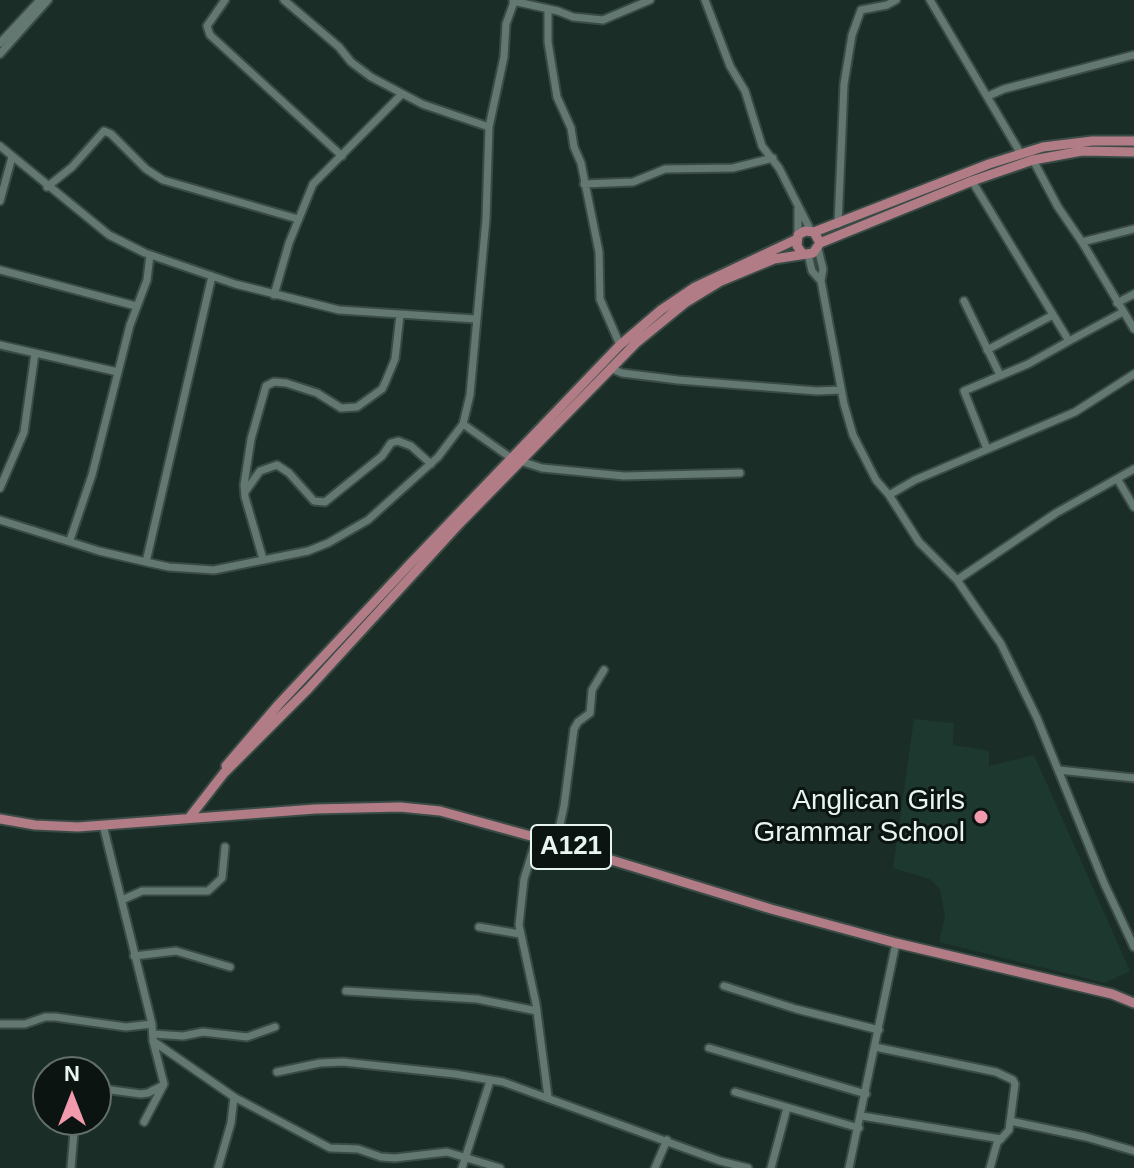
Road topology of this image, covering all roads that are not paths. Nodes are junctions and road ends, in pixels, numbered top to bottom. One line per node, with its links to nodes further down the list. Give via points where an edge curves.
1 (40, 0): 11 (street)
2 (48, 0): 12 (street)
3 (225, 0): 23 (street, via 207,26 210,35)
4 (284, 0): 14 (street, via 351,62)
5 (650, 0): 10 (street, via 603,20)
6 (705, 0): 25 (street, via 745,91 762,146)
7 (895, 0): 33 (street, via 861,10 852,35 844,84)
8 (930, 0): 16 (street)
9 (512, 1): 10 (street); 18 (street)
10 (548, 9): 28 (street, via 557,97 571,128)
11 (0, 43)
12 (0, 54)
13 (1134, 55): 16 (street)
14 (385, 85): 15 (street); 17 (street)
15 (401, 95): 17 (street); 18 (street)
16 (988, 96): 22 (street)
17 (389, 105): 23 (street)
18 (489, 127): 52 (street)
19 (1134, 141): 22 (main road, via 1065,144)
20 (0, 146): 24 (street)
21 (1134, 152): 26 (main road, via 1082,151)
22 (1021, 154): 33 (main road)
23 (342, 156): 32 (street, via 313,184)
24 (12, 157): 29 (street); 30 (street)
25 (773, 158): 28 (street, via 733,168 665,169 633,182); 31 (street)
26 (1033, 160): 27 (main road); 37 (street)
27 (972, 181): 38 (main road); 51 (street)
28 (584, 184): 56 (street, via 599,252 601,303)
29 (47, 187): 32 (street, via 104,131 163,180); 40 (street, via 109,235)
30 (0, 201)
31 (798, 207): 35 (street); 36 (street)
32 (298, 219): 45 (street)
33 (838, 224): 35 (main road)
34 (1134, 229): 37 (street)
35 (813, 232): 36 (main road); 38 (main road)
36 (798, 237): 39 (main road, via 797,246); 56 (main road, via 695,287)
37 (1082, 242): 47 (street)
38 (819, 246): 39 (main road); 43 (street)
39 (805, 254): 43 (street); 59 (main road, via 748,269 702,292)
40 (150, 255): 42 (street); 48 (street)
41 (0, 270): 48 (street)
42 (212, 276): 45 (street); 79 (street)
43 (821, 281): 63 (street)
44 (1134, 294): 47 (street)
45 (274, 295): 50 (street, via 339,310)
46 (964, 301): 57 (street)
47 (1117, 303): 49 (street)
48 (136, 306): 60 (street)
49 (1123, 312): 53 (street); 54 (street)
50 (400, 315): 52 (street); 73 (street, via 395,359 385,383 357,407 341,408 286,383 266,386 251,439)
51 (1053, 315): 54 (street); 57 (street)
52 (475, 319): 64 (street, via 473,375)
53 (1134, 329)
54 (1069, 341): 62 (street)
55 (0, 345): 58 (street)
56 (620, 345): 66 (main road)
57 (987, 350): 62 (street)
58 (35, 353): 60 (street); 72 (street, via 24,432)
59 (610, 368): 63 (street, via 678,380); 67 (main road)
60 (118, 372): 77 (street)
61 (1134, 374): 65 (street, via 1075,412)
62 (1000, 375): 65 (street, via 964,391)
63 (841, 390): 74 (street, via 866,463)
64 (463, 424): 66 (street); 68 (street)
65 (987, 449): 74 (street)
66 (511, 458): 67 (street); 83 (main road, via 279,704)
67 (522, 462): 70 (street, via 608,475); 83 (main road)
68 (431, 464): 73 (street, via 398,441 325,502 314,501 277,465 260,471); 78 (street, via 345,534 308,551)
69 (1134, 469): 71 (street)
70 (740, 473)
71 (1118, 480): 75 (street); 80 (street, via 1056,513)
72 (0, 488)
73 (245, 492): 78 (street)
74 (889, 495): 80 (street, via 919,542)
75 (1134, 507)
76 (0, 520): 77 (street)
77 (70, 540): 79 (street)
78 (263, 559): 79 (street, via 214,570)
79 (146, 562)
80 (957, 580): 82 (street, via 1012,664)
81 (604, 670): 89 (street, via 592,690 590,713 574,729)
82 (1059, 770): 84 (street); 95 (street)
83 (224, 773): 85 (main road)
84 (1134, 778)
85 (189, 818): 87 (main road, A121); 88 (main road, A121, via 414,808)
86 (0, 819): 87 (main road, A121, via 51,827)
87 (103, 825): 91 (street)
88 (537, 837): 89 (main road, A121); 93 (street, via 524,879)
89 (556, 843): 94 (main road, A121)
90 (225, 847): 91 (street, via 222,878 208,891 142,891)
91 (122, 900): 96 (street)
92 (479, 927): 93 (street)
93 (520, 934): 101 (street)
94 (896, 943): 100 (main road, A121); 105 (street)
95 (1134, 947)
96 (134, 956): 97 (street, via 176,951); 103 (street)
97 (230, 967)
98 (724, 986): 105 (street)
99 (346, 991): 101 (street, via 477,999)
100 (1132, 1001)
101 (537, 1011): 116 (street)
102 (0, 1024): 103 (street, via 55,1017 126,1027)
103 (152, 1024): 106 (street)
104 (275, 1027): 106 (street, via 247,1037 203,1032)
105 (879, 1030): 107 (street)
106 (153, 1038): 111 (street); 115 (street)
107 (875, 1047): 114 (street); 119 (street, via 1009,1076 1015,1084)
108 (709, 1048): 114 (street)
109 (277, 1072): 110 (street, via 343,1062)
110 (490, 1081): 116 (street); 126 (street)
111 (164, 1084): 112 (street, via 141,1094); 120 (street)
112 (112, 1090)
113 (735, 1092): 117 (street)
114 (866, 1094): 118 (street)
115 (234, 1097): 127 (street, via 330,1148); 129 (street)
116 (548, 1097): 124 (street)
117 (787, 1108): 121 (street); 135 (street)
118 (862, 1116): 121 (street); 123 (street)
119 (1010, 1121): 123 (street); 125 (street)
120 (144, 1122)
121 (859, 1128): 136 (street)
122 (74, 1136): 128 (street)
123 (1001, 1139): 137 (street)
124 (667, 1140): 133 (street); 134 (street)
125 (1134, 1151)
126 (465, 1157): 127 (street, via 442,1152); 131 (street); 132 (street)
127 (395, 1158): 130 (street)
128 (71, 1168)
129 (218, 1168)
130 (392, 1168)
131 (462, 1168)
132 (500, 1168)
133 (655, 1168)
134 (748, 1168)
135 (771, 1168)
136 (849, 1168)
137 (990, 1168)

